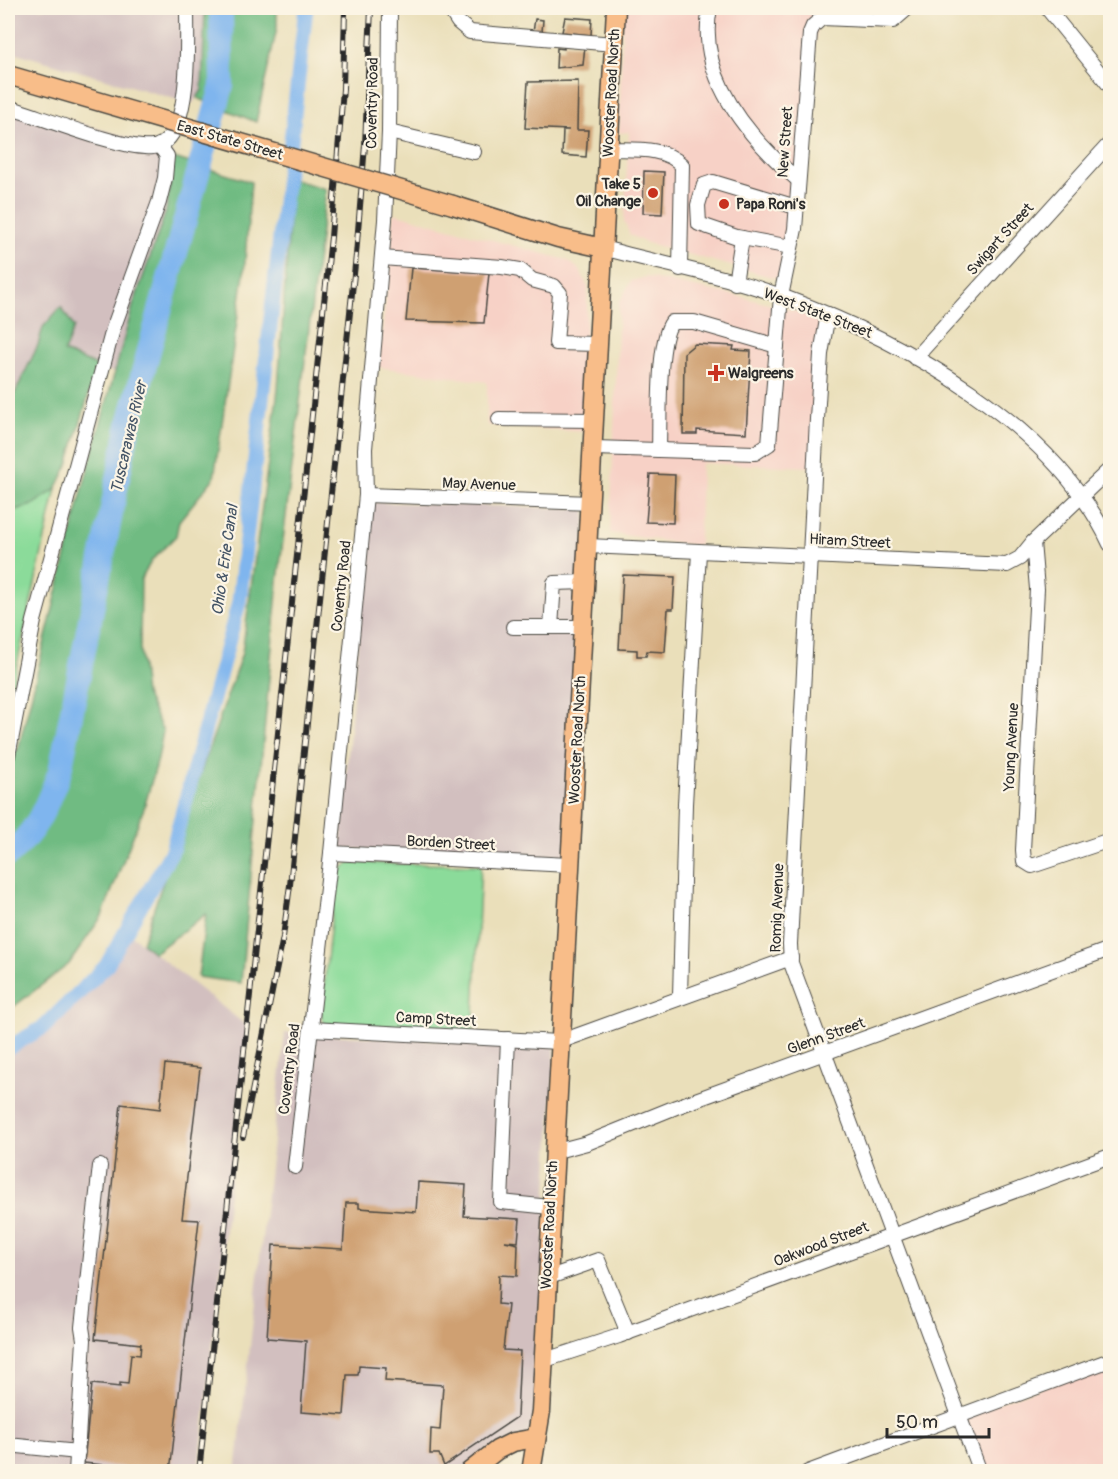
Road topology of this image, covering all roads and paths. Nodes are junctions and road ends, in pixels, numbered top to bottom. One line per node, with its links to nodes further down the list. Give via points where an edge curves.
1 (187, 8): 14 (street, via 185,78 179,118 173,132)
2 (390, 8): 12 (street, Coventry Road)
3 (449, 8): 8 (street, via 470,32)
4 (616, 8): 8 (main road, Wooster Road North)
5 (710, 8): 17 (street, via 707,46 725,98 780,165)
6 (908, 8): 17 (street, New Street, via 893,21 822,18 813,26)
7 (1053, 10): 10 (street)
8 (614, 44): 15 (main road, Wooster Road North)
9 (8, 75): 18 (main road, East State Street, bridge)
10 (1110, 86)
11 (8, 107): 14 (street, via 132,146)
12 (389, 132): 16 (street); 23 (street, Coventry Road)
13 (1110, 143): 30 (street, Swigart Street)
14 (159, 145): 48 (street, via 166,156 165,178 113,329 34,621)
15 (608, 148): 22 (main road, Wooster Road North); 24 (street, via 663,152 682,165)
16 (474, 152)
17 (798, 180): 19 (street, New Street)
18 (453, 204): 22 (main road, West State Street, via 558,238)
19 (796, 207): 20 (street, via 713,182 704,185 698,205 699,224); 21 (street, New Street)
20 (742, 238): 21 (street); 25 (street)
21 (791, 247): 26 (street, New Street)
22 (603, 248): 24 (street, West State Street); 28 (main road, Wooster Road North)
23 (382, 258): 28 (street, via 520,270 532,280 554,286 560,293 556,343); 36 (street, Coventry Road, via 365,449)
24 (680, 268): 25 (street, West State Street)
25 (735, 283): 26 (street, West State Street)
26 (782, 296): 27 (street, West State Street); 29 (street, New Street)
27 (828, 314): 30 (street, West State Street); 43 (street, Romig Avenue, via 821,354)
28 (599, 344): 32 (main road, Wooster Road North)
29 (777, 346): 34 (street, New Street, via 769,444 755,453); 34 (street, via 694,322 672,322 666,329 662,367)
30 (915, 358): 37 (street, West State Street, via 982,401 1027,436)
31 (500, 419): 32 (street)
32 (595, 420): 33 (main road, Wooster Road North)
33 (594, 448): 34 (street); 38 (main road, Wooster Road North)
34 (659, 450)
35 (1110, 469): 37 (street, Hiram Street)
36 (366, 495): 38 (street, May Avenue); 50 (street, Coventry Road)
37 (1082, 495): 39 (street, Hiram Street); 40 (street, West State Street)
38 (591, 503): 41 (main road, Wooster Road North)
39 (1033, 542): 43 (street, Hiram Street, via 1020,558 1007,565); 49 (street, Young Avenue, via 1037,589 1024,861 1032,866)
40 (1110, 544)
41 (588, 546): 42 (street, Hiram Street); 44 (main road, Wooster Road North)
42 (699, 552): 43 (street, Hiram Street); 54 (street, via 685,804)
43 (812, 556): 53 (street, Romig Avenue)
44 (586, 582): 46 (street, via 554,583); 47 (main road, Wooster Road North)
45 (513, 627): 46 (street)
46 (551, 627): 47 (street)
47 (583, 627): 51 (main road, Wooster Road North)
48 (8, 756)
49 (1110, 840)
50 (331, 853): 51 (street, Borden Street); 55 (street, Coventry Road)
51 (569, 865): 57 (main road, Wooster Road North)
52 (1110, 949): 58 (street, Glenn Street)
53 (791, 958): 54 (street); 58 (street, Romig Avenue)
54 (680, 996): 57 (street)
55 (311, 1029): 56 (street, Camp Street); 62 (street, Coventry Road)
56 (508, 1039): 57 (street, Camp Street); 63 (street, via 501,1202)
57 (559, 1042): 59 (main road, Wooster Road North)
58 (826, 1053): 59 (street, Glenn Street, via 587,1143); 64 (street, Romig Avenue)
59 (553, 1152): 63 (main road, Wooster Road North)
60 (1110, 1156): 64 (street, Oakwood Street)
61 (100, 1166): 72 (street, via 82,1327)
62 (295, 1167)
63 (550, 1207): 65 (main road, Wooster Road North)
64 (893, 1234): 66 (street, Oakwood Street); 69 (street, Romig Avenue)
65 (547, 1278): 66 (street, via 598,1260); 68 (main road, Wooster Road North)
66 (628, 1333): 68 (street, Oakwood Street)
67 (1110, 1360): 69 (street)
68 (542, 1361): 70 (main road, Wooster Road North)
69 (959, 1415): 76 (street); 77 (street, Romig Avenue)
70 (536, 1438): 73 (main road, via 496,1449); 75 (main road, Wooster Road North)
71 (8, 1445): 72 (street)
72 (78, 1452): 74 (street)
73 (481, 1469)
74 (76, 1472)
75 (531, 1472)
76 (808, 1472)
77 (980, 1472)

